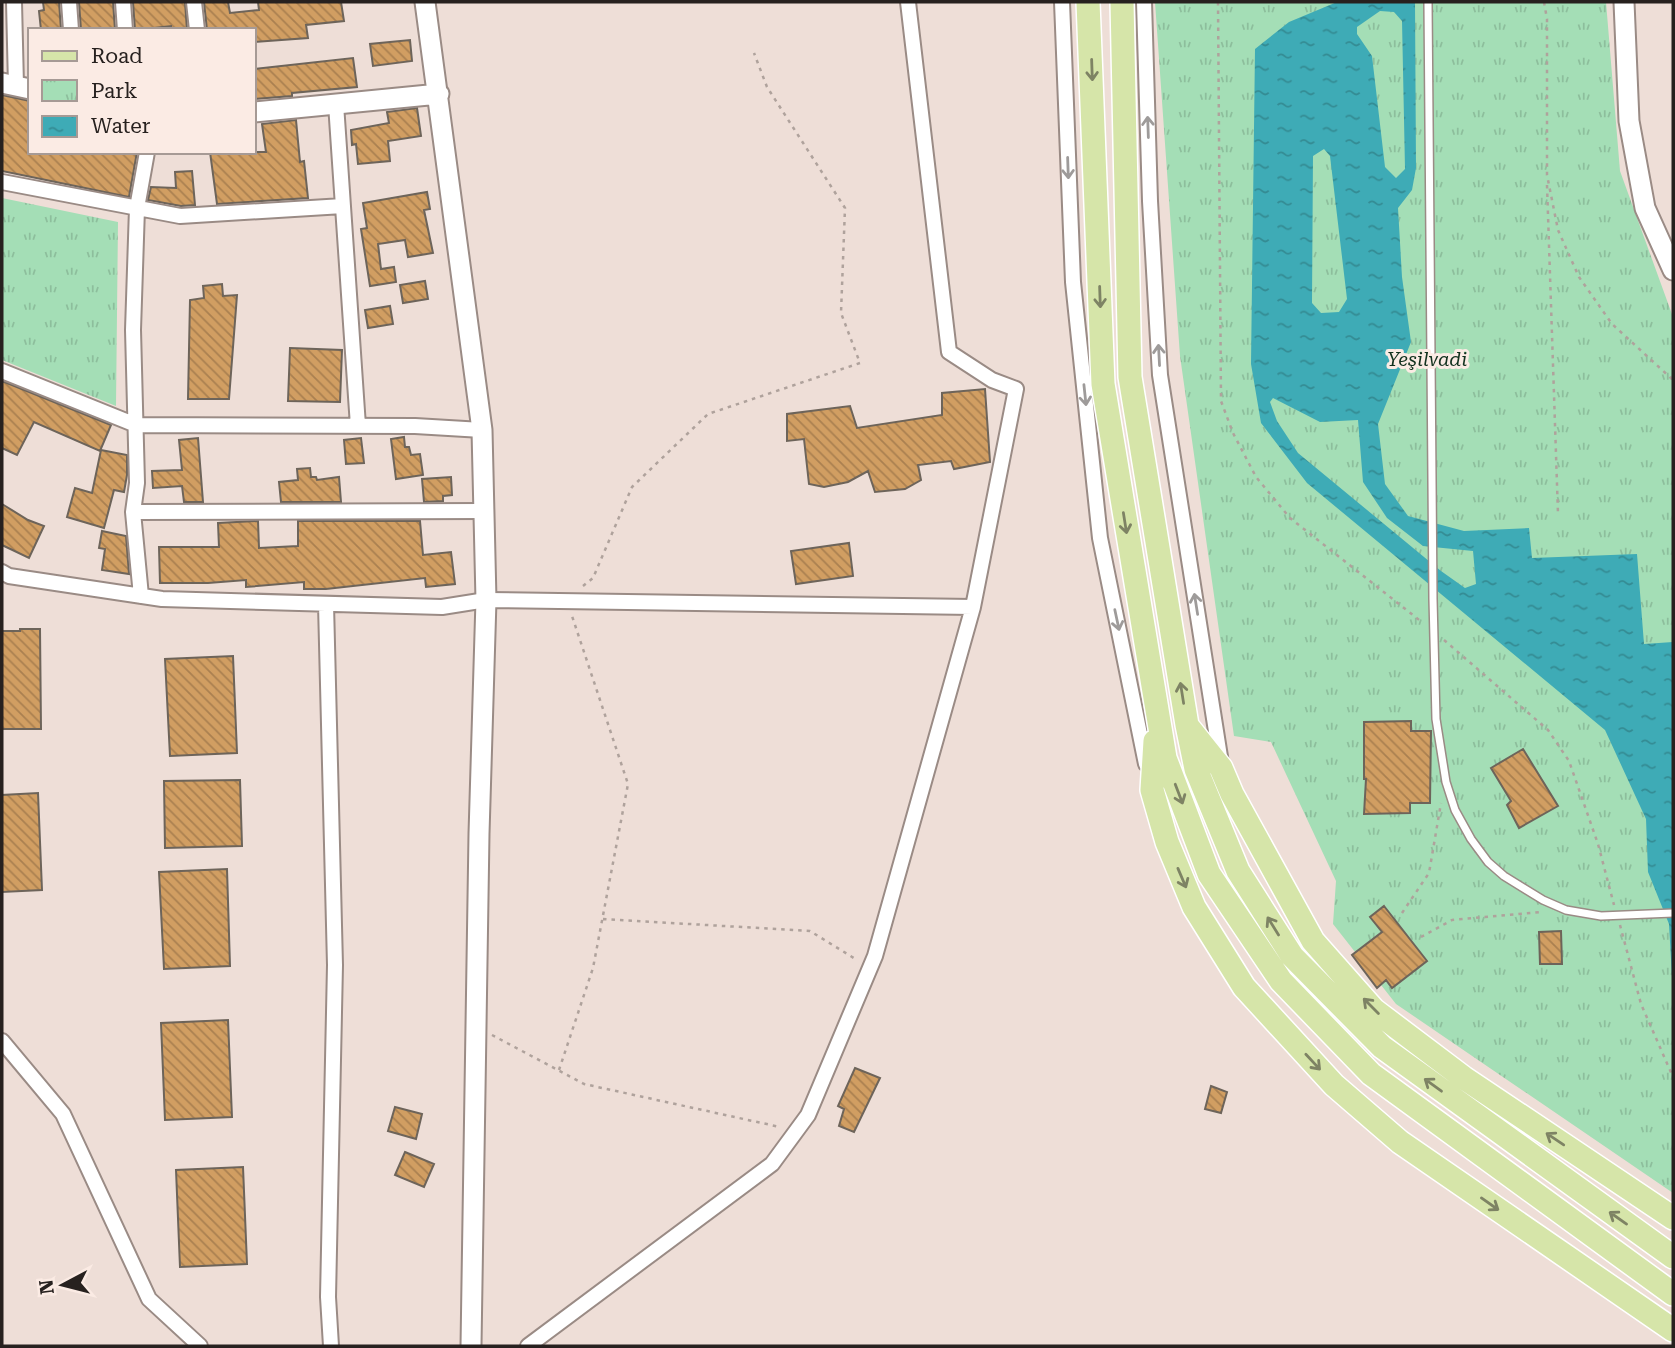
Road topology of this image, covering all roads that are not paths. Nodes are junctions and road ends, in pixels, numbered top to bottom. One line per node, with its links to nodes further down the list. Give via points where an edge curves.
1 (14, 2): 16 (street)
2 (69, 2): 13 (street)
3 (123, 2): 14 (street)
4 (194, 2): 15 (street)
5 (425, 2): 17 (street)
6 (908, 2): 35 (street, via 949,352 992,380 1016,389)
7 (1062, 2): 39 (street, one-way to 39, via 1073,282 1100,538)
8 (1088, 2): 36 (main road, one-way to 36, via 1103,384)
9 (1122, 2): 37 (main road, one-way to 9, via 1130,377)
10 (1144, 2): 38 (street, one-way to 10, via 1160,375)
11 (1428, 2): 40 (lane, via 1433,599 1436,719 1446,782 1455,810 1488,862 1543,900 1566,911 1601,916)
12 (1624, 2): 24 (street, via 1629,121 1645,208)
13 (71, 28)
14 (125, 28)
15 (197, 28)
16 (16, 86)
17 (439, 94): 18 (street); 28 (street)
18 (336, 104): 19 (street); 22 (street)
19 (256, 112)
20 (147, 154): 23 (street)
21 (2, 182): 23 (street)
22 (343, 205): 23 (street, via 180,216); 27 (street)
23 (137, 208): 26 (street)
24 (1673, 270)
25 (2, 371): 26 (street)
26 (136, 425): 27 (street); 30 (street)
27 (358, 426): 28 (street)
28 (482, 430): 29 (street)
29 (484, 511): 30 (street); 33 (street)
30 (133, 512): 32 (street)
31 (2, 572): 32 (street)
32 (141, 596): 34 (street)
33 (486, 600): 34 (street, via 442,607); 35 (street); 48 (street)
34 (326, 604): 47 (street, via 335,965 328,1297)
35 (973, 607): 49 (street, via 870,967 808,1115 772,1164)
36 (1157, 717): 39 (main road); 44 (main road, one-way to 44, via 1165,758 1209,874 1281,981 1371,1074)
37 (1187, 726): 38 (main road); 43 (main road, one-way to 37, via 1382,1047 1292,956 1238,871 1196,769)
38 (1222, 768): 42 (main road, one-way to 38, via 1464,1078 1374,1010 1313,942)
39 (1152, 790): 45 (main road, one-way to 45, via 1194,907 1244,987 1334,1085 1400,1142)
40 (1673, 913)
41 (2, 1041): 46 (street, via 63,1114 149,1299)
42 (1673, 1218)
43 (1673, 1257)
44 (1673, 1294)
45 (1673, 1330)
46 (200, 1346)
47 (331, 1346)
48 (471, 1346)
49 (528, 1346)

